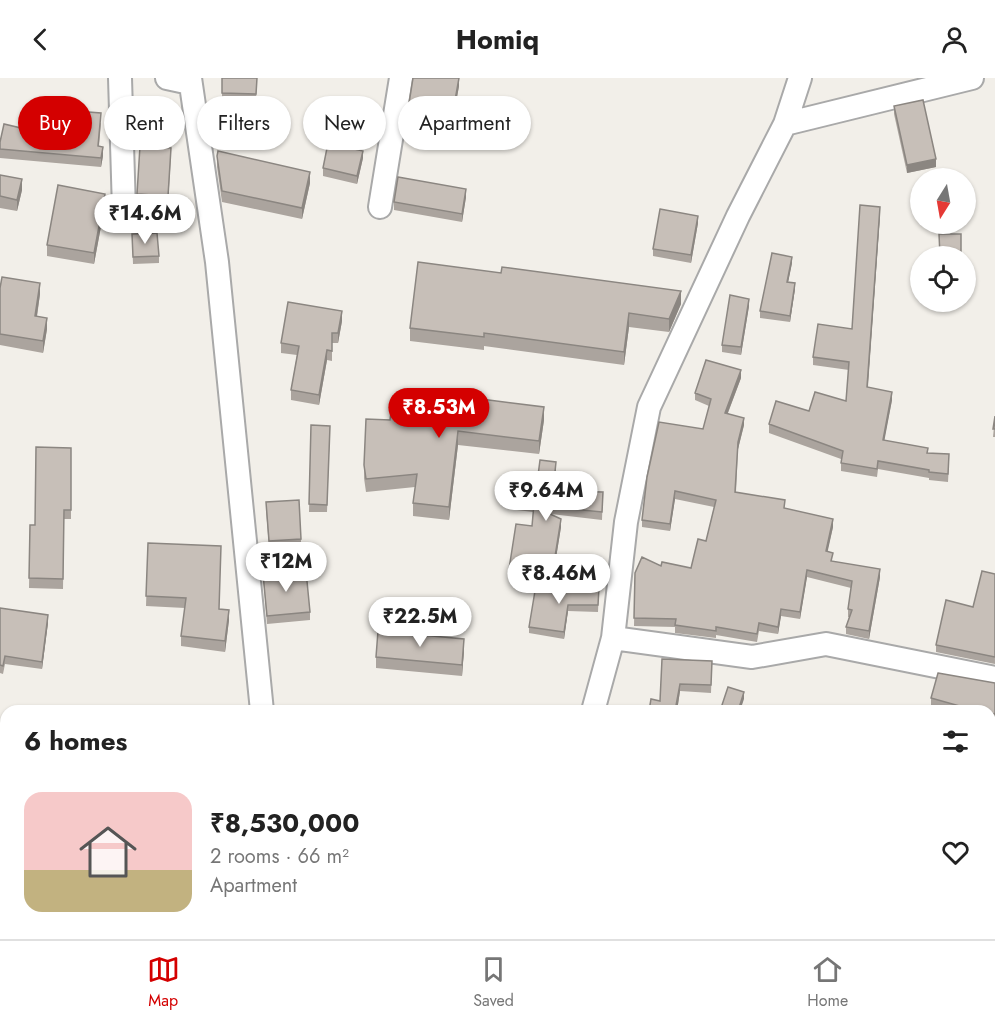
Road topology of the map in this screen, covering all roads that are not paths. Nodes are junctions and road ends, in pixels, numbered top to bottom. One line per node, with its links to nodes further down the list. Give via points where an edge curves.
1 (120, 78): 9 (street)
2 (167, 78): 6 (street)
3 (401, 78): 8 (street)
4 (800, 78): 7 (street)
5 (972, 78): 7 (street)
6 (190, 81): 12 (street, via 217,262)
7 (785, 124): 10 (street, via 649,407 626,522)
8 (380, 207)
9 (124, 210)
10 (613, 638): 11 (street, via 752,657 826,644); 13 (street)
11 (995, 678)
12 (261, 705)
13 (595, 705)

